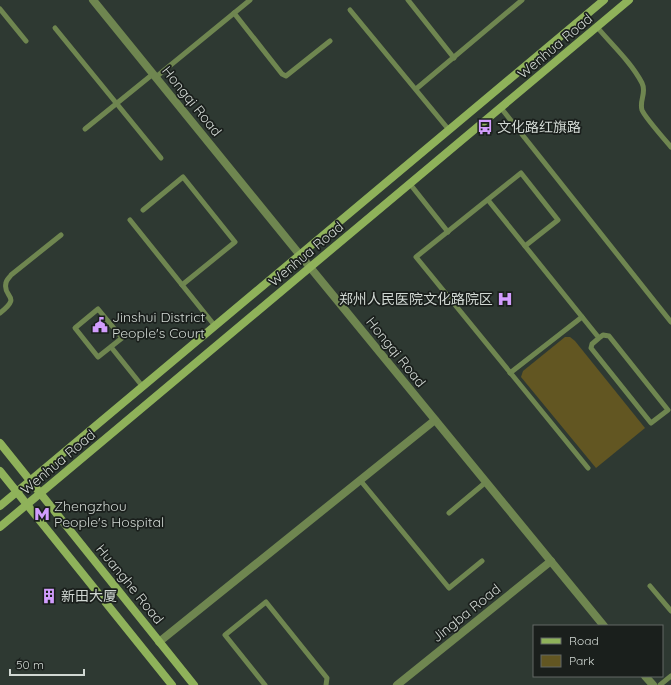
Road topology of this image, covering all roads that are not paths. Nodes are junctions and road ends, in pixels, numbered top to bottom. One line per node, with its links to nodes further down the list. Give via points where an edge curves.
1 (94, 0): 15 (street, Hongqi Road)
2 (250, 0): 9 (lane)
3 (408, 0): 14 (lane)
4 (522, 0): 14 (lane)
5 (604, 0): 20 (main road, Wenhua Road)
6 (629, 0): 10 (main road, Wenhua Road)
7 (0, 9): 12 (lane)
8 (350, 10): 16 (lane)
9 (234, 13): 13 (lane, via 286,76); 15 (lane)
10 (597, 27): 18 (main road, Wenhua Road); 21 (lane, via 637,74 645,93 642,111)
11 (55, 28): 17 (lane)
12 (26, 41)
13 (330, 41)
14 (454, 58): 16 (lane)
15 (154, 75): 17 (lane); 30 (street, Hongqi Road)
16 (416, 89): 20 (lane)
17 (116, 103): 19 (lane); 22 (lane)
18 (501, 108): 23 (main road, Wenhua Road); 35 (lane)
19 (85, 129)
20 (449, 130): 30 (main road, Wenhua Road)
21 (671, 147)
22 (161, 158)
23 (410, 184): 27 (lane); 31 (main road, Wenhua Road)
24 (488, 200): 27 (lane); 29 (lane); 29 (lane, via 521,173 558,220)
25 (143, 210): 32 (lane, via 184,177 235,242)
26 (130, 220): 32 (lane)
27 (448, 232): 39 (lane, via 416,257)
28 (61, 235): 33 (lane, via 11,275 6,282 11,301)
29 (525, 246): 34 (lane)
30 (300, 255): 31 (street, Hongqi Road); 36 (main road, Wenhua Road)
31 (310, 267): 41 (street, Hongqi Road); 49 (main road, Wenhua Road)
32 (182, 285): 36 (lane)
33 (0, 313)
34 (582, 317): 37 (lane); 39 (lane)
35 (671, 322)
36 (215, 326): 40 (main road, Wenhua Road)
37 (599, 338): 37 (lane, via 603,335 609,336 668,410 651,423 591,348)
38 (111, 347): 38 (lane, via 122,338 98,309 75,328 98,357); 40 (lane)
39 (510, 374): 43 (lane)
40 (143, 387): 46 (main road, Wenhua Road)
41 (435, 420): 45 (street); 47 (street, Hongqi Road)
42 (0, 444): 46 (main road, Huanghe Road)
43 (588, 468)
44 (0, 471): 48 (main road)
45 (360, 480): 54 (lane, via 449,588); 59 (street)
46 (30, 481): 48 (main road, Wenhua Road); 49 (main road, Huanghe Road)
47 (486, 482): 52 (lane); 55 (street, Hongqi Road)
48 (17, 492): 50 (main road); 51 (main road, Wenhua Road)
49 (40, 494): 50 (main road, Wenhua Road); 59 (main road, Huanghe Road)
50 (27, 505): 53 (main road, Wenhua Road); 62 (main road)
51 (0, 506)
52 (449, 513)
53 (0, 527)
54 (482, 561)
55 (551, 561): 58 (street, Hongqi Road); 66 (street, Jingba Road)
56 (650, 586): 57 (lane)
57 (671, 611)
58 (603, 625)
59 (159, 642): 63 (main road, Huanghe Road)
60 (671, 676): 68 (lane)
61 (646, 677): 67 (street)
62 (172, 685)
63 (194, 685)
64 (265, 685): 65 (lane, via 225,635 266,602 327,678)
65 (326, 685)
66 (397, 685)
67 (653, 685)
68 (660, 685)

